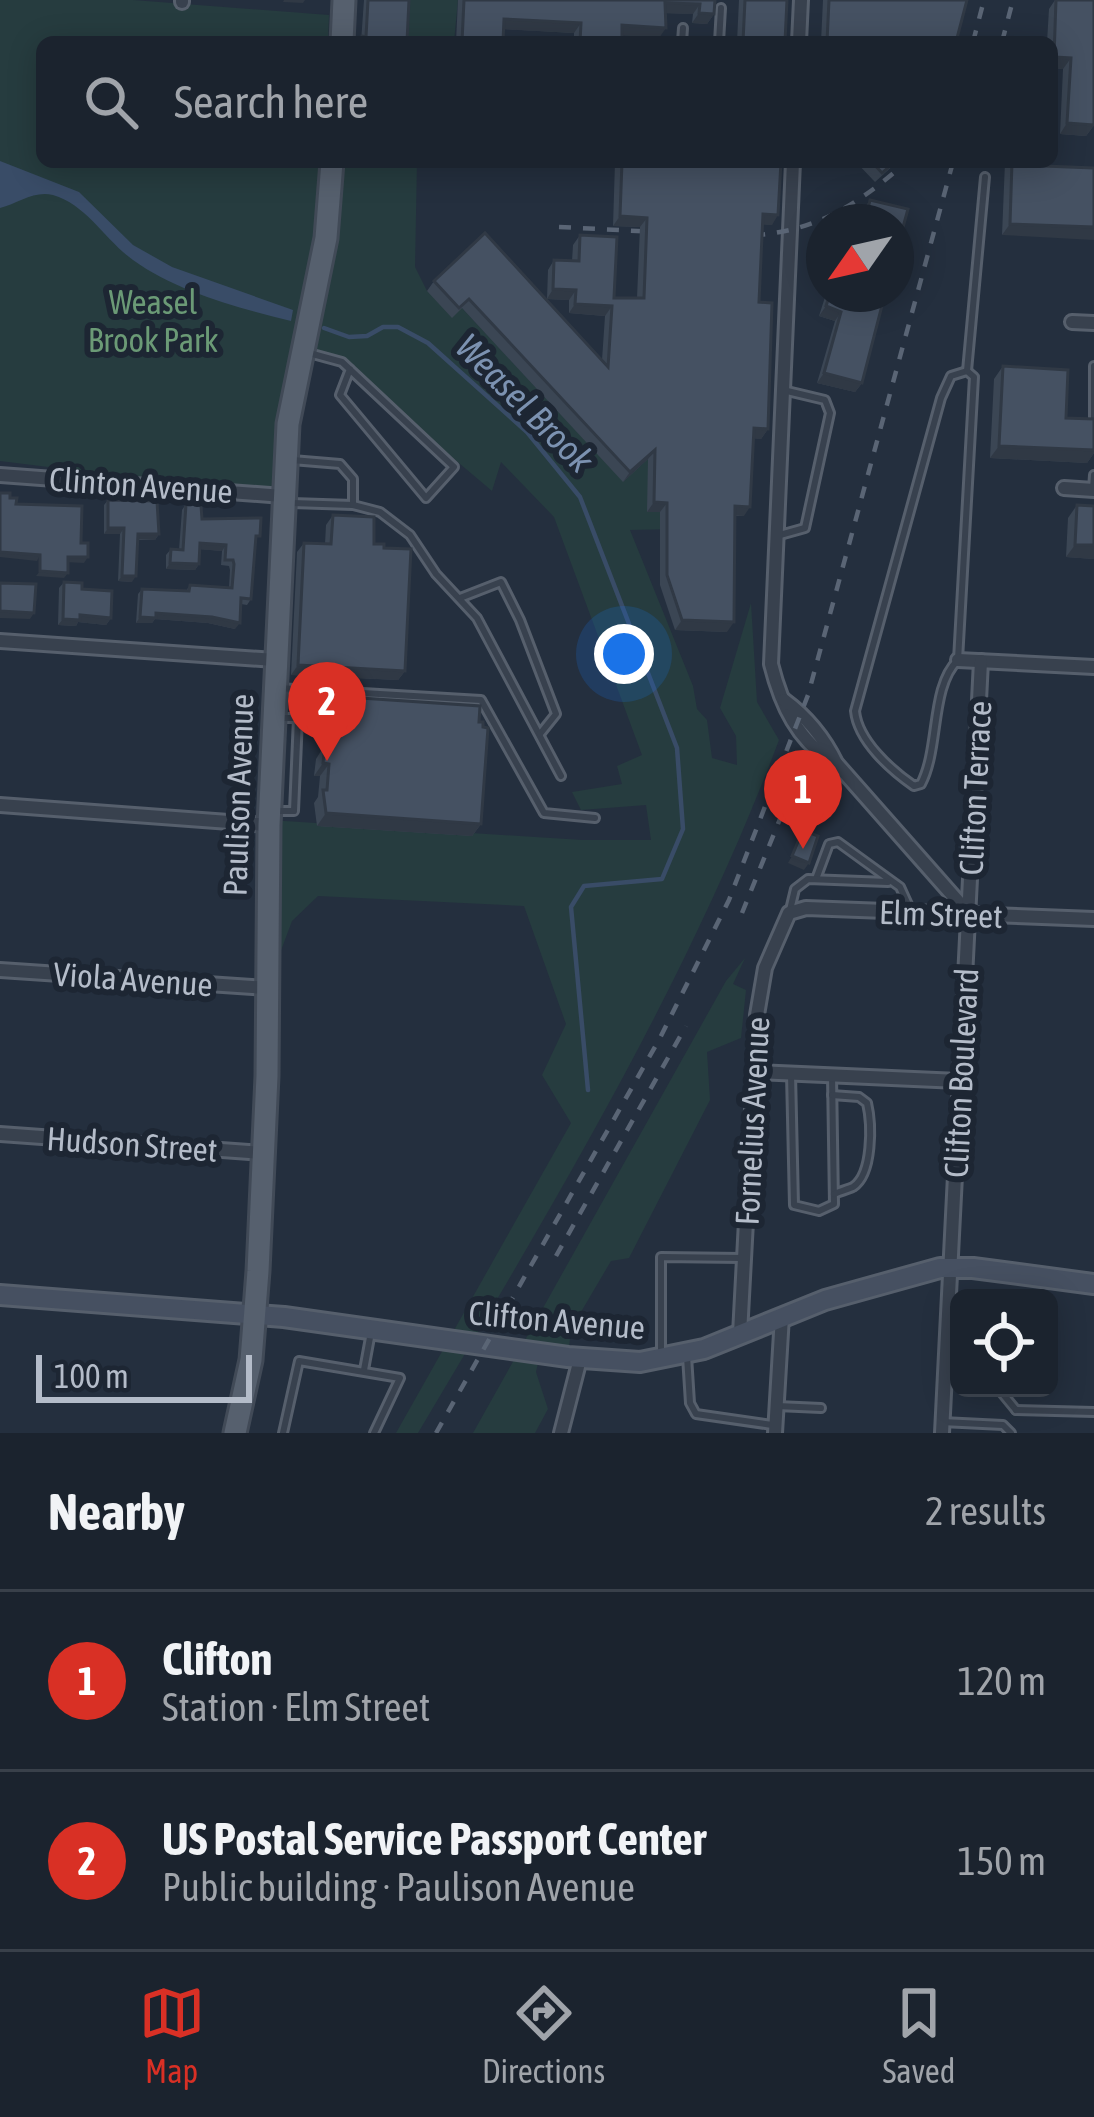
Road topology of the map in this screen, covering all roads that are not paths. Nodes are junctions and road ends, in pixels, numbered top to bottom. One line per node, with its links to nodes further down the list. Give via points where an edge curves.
1 (344, 0): 5 (main road)
2 (801, 0): 8 (street)
3 (721, 8): 7 (lane)
4 (683, 28): 6 (lane)
5 (342, 36)
6 (682, 36)
7 (719, 36)
8 (799, 36)
9 (332, 168): 14 (main road, Paulison Avenue)
10 (794, 168): 18 (street)
11 (985, 177): 17 (lane)
12 (1072, 322): 13 (street)
13 (1094, 323)
14 (302, 351): 16 (lane); 20 (main road, Paulison Avenue)
15 (1094, 366): 19 (lane)
16 (350, 369): 16 (lane, via 340,395 426,498 454,467)
17 (967, 371): 31 (lane, via 974,377 972,456); 31 (lane, via 951,376 941,398 855,711 872,746 914,786 929,766 946,675)
18 (783, 390): 27 (street); 27 (lane, via 825,400 830,413 805,528)
19 (1094, 427)
20 (286, 460): 25 (main road, Paulison Avenue); 26 (lane, via 340,464 353,479)
21 (0, 475): 25 (street, Clinton Avenue)
22 (1094, 475): 24 (lane)
23 (1064, 488): 24 (street)
24 (1094, 490)
25 (283, 499): 26 (lane); 30 (main road, Paulison Avenue)
26 (352, 505): 28 (lane, via 380,512 410,535)
27 (776, 536): 44 (street, via 771,664 791,720)
28 (460, 598): 35 (lane); 35 (lane, via 501,582 556,714)
29 (0, 640): 30 (street)
30 (275, 660): 34 (main road, Paulison Avenue)
31 (958, 660): 32 (street)
32 (981, 661): 33 (street); 44 (street, Clifton Terrace)
33 (1094, 667)
34 (274, 687): 38 (main road, Paulison Avenue); 39 (lane, via 481,700 544,813)
35 (539, 734): 36 (lane)
36 (561, 776)
37 (0, 805): 38 (street)
38 (269, 818): 47 (main road, Paulison Avenue)
39 (595, 818)
40 (816, 879): 41 (lane); 41 (lane, via 836,841); 43 (lane, via 798,886)
41 (891, 883): 42 (lane)
42 (911, 913): 43 (street, Elm Street); 44 (street, Elm Street)
43 (789, 914): 48 (street, Fornelius Avenue, via 760,990)
44 (970, 916): 45 (street, Elm Street); 51 (street, Clifton Boulevard)
45 (1094, 919)
46 (0, 970): 47 (street, Viola Avenue)
47 (267, 988): 54 (main road, Paulison Avenue)
48 (754, 1072): 49 (street); 56 (street, Fornelius Avenue)
49 (790, 1074): 50 (street); 55 (lane, via 794,1204 819,1211 834,1204)
50 (832, 1076): 51 (street); 52 (lane)
51 (959, 1081): 57 (street, Clifton Boulevard)
52 (832, 1095): 55 (lane); 55 (lane, via 859,1097 870,1115 864,1174)
53 (0, 1134): 54 (street, Hudson Street)
54 (263, 1153): 61 (main road, Paulison Avenue)
55 (834, 1194)
56 (744, 1258): 64 (street, Fornelius Avenue); 67 (lane, via 662,1257)
57 (951, 1267): 58 (main road, Clifton Avenue); 59 (street, Clifton Boulevard); 62 (main road, Clifton Avenue, via 869,1284)
58 (1094, 1283)
59 (951, 1289)
60 (0, 1295): 61 (main road, Clifton Avenue)
61 (256, 1316): 63 (main road, Clifton Avenue); 78 (main road, Paulison Avenue)
62 (782, 1316): 64 (main road, Clifton Avenue); 71 (street)
63 (372, 1329): 66 (main road, Clifton Avenue); 68 (lane)
64 (740, 1334): 65 (main road, Clifton Avenue)
65 (687, 1353): 67 (main road, Clifton Avenue); 77 (lane, via 696,1414)
66 (580, 1359): 67 (main road, Clifton Avenue); 81 (street)
67 (661, 1359)
68 (364, 1370): 79 (lane, via 299,1361); 80 (lane, via 400,1378)
69 (950, 1385): 76 (street, Clifton Boulevard)
70 (1005, 1397): 73 (lane)
71 (777, 1406): 72 (lane); 77 (street)
72 (821, 1408)
73 (1016, 1410): 74 (lane); 75 (lane)
74 (1094, 1412)
75 (1003, 1424): 76 (lane); 82 (lane)
76 (942, 1427)
77 (776, 1429)
78 (235, 1433)
79 (284, 1433)
80 (374, 1433)
81 (562, 1433)
82 (1011, 1433)

